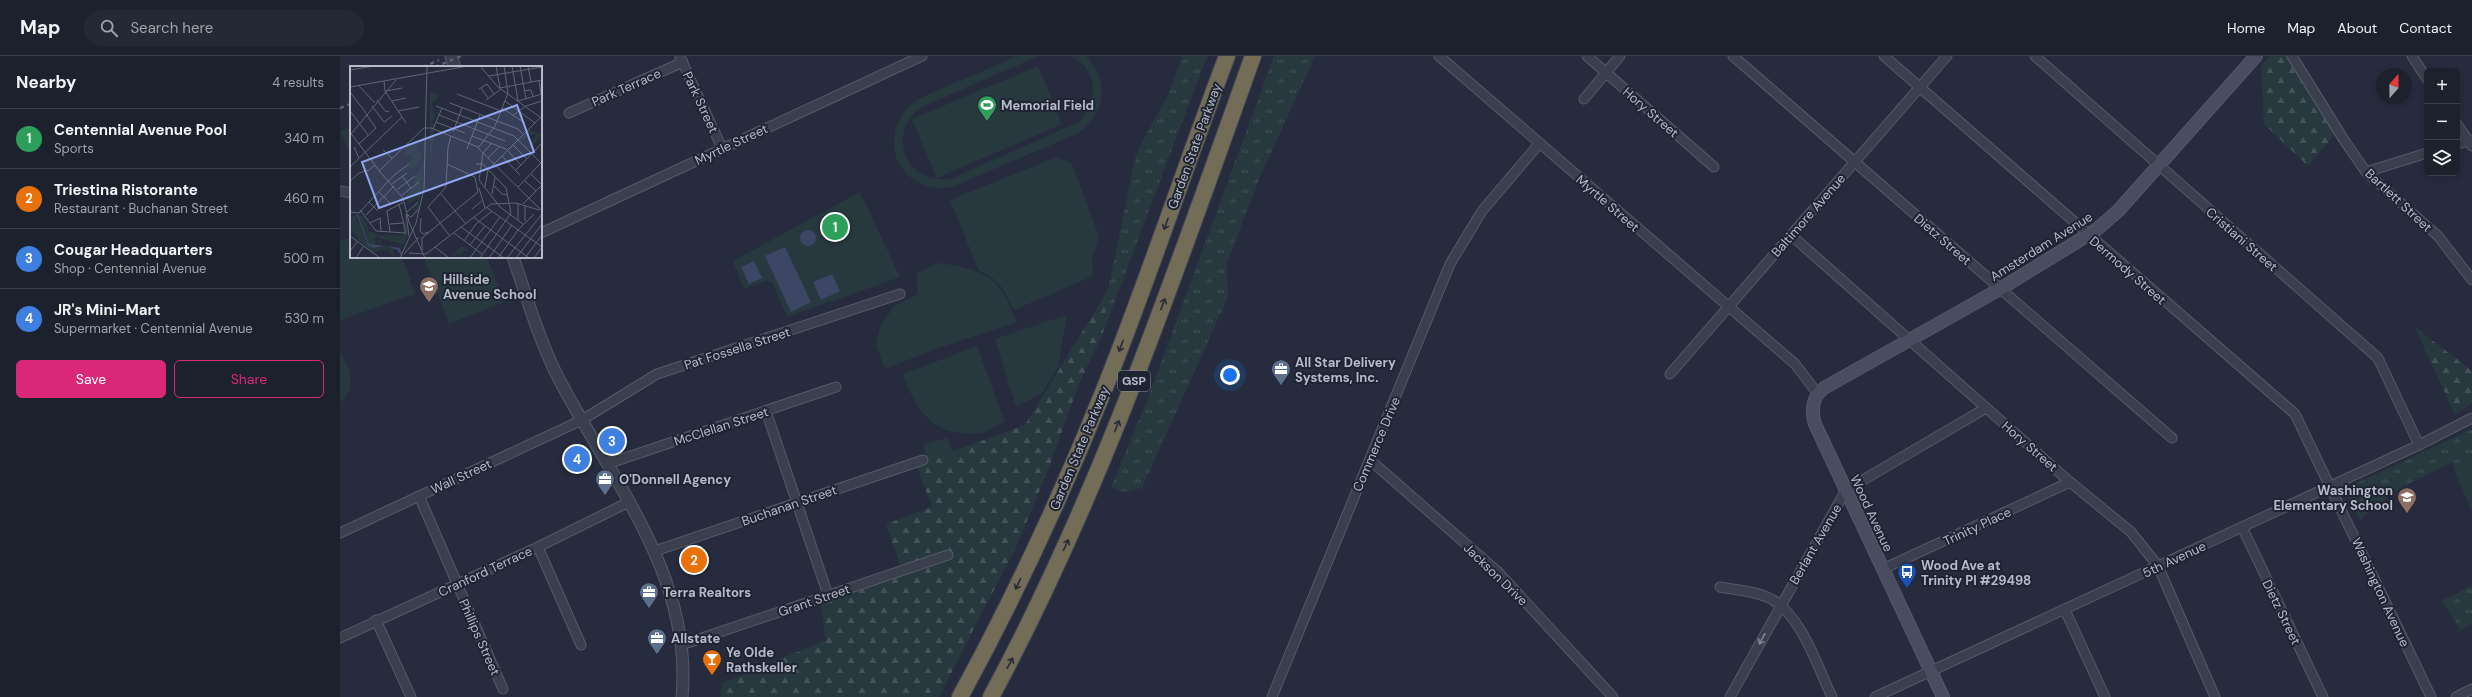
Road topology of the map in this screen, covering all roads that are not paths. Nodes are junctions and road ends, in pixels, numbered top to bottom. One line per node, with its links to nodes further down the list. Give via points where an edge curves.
1 (452, 56): 16 (street)
2 (922, 56): 26 (street, Myrtle Street)
3 (1227, 56): 82 (highway, Garden State Parkway / GSP, one-way to 82, via 1126,334 1083,439 1018,583)
4 (1253, 56): 83 (highway, Garden State Parkway / GSP, one-way to 4, via 1050,580 1100,468 1144,356)
5 (1439, 56): 24 (street, Myrtle Street)
6 (1587, 56): 17 (street, Hory Street)
7 (1620, 56): 17 (street)
8 (1733, 56): 28 (street, Dietz Street)
9 (1884, 56): 19 (street, Dermody Street)
10 (1947, 56): 19 (street, Baltimore Avenue)
11 (2034, 56): 29 (street, Cristiani Street)
12 (2292, 56): 31 (street, Bartlett Street)
13 (2412, 56): 18 (street)
14 (2253, 57): 29 (main road, Amsterdam Avenue)
15 (681, 59): 21 (street, Park Terrace); 26 (street, Park Street)
16 (455, 66)
17 (1606, 73): 20 (street); 30 (street, Hory Street)
18 (2424, 74)
19 (1920, 87): 28 (street, Baltimore Avenue); 36 (street, Dermody Street)
20 (1584, 98)
21 (569, 113)
22 (2460, 128): 23 (street)
23 (2471, 142): 25 (street)
24 (1539, 144): 41 (street, Myrtle Street); 53 (street, Commerce Drive, via 1482,211 1456,251)
25 (2460, 144)
26 (722, 148): 34 (street, Myrtle Street)
27 (2424, 154): 31 (street)
28 (1854, 162): 35 (street, Baltimore Avenue); 39 (street, Dietz Street)
29 (2158, 166): 36 (main road, Amsterdam Avenue, via 2118,211); 51 (street, Cristiani Street, via 2378,358)
30 (1714, 167)
31 (2366, 172): 38 (street, Bartlett Street, via 2438,236)
32 (340, 191): 33 (street)
33 (350, 193)
34 (542, 233)
35 (1791, 235): 41 (street, Baltimore Avenue); 42 (street, Hory Street)
36 (2088, 235): 39 (main road, Amsterdam Avenue); 56 (street, Dermody Street, via 2295,414)
37 (513, 258): 49 (street, via 554,369)
38 (2472, 280)
39 (2000, 288): 42 (main road, Amsterdam Avenue); 50 (street, Dietz Street)
40 (900, 294): 49 (street, Pat Fossella Street, via 663,372)
41 (1728, 307): 43 (street, Baltimore Avenue); 45 (street, Myrtle Street, via 1799,367)
42 (1909, 339): 45 (main road, Amsterdam Avenue); 46 (street, Hory Street)
43 (1670, 374)
44 (836, 388): 47 (street, McClellan Street)
45 (1818, 394): 57 (main road, Wood Avenue, via 1812,408 1813,419)
46 (1986, 408): 55 (street, Hory Street); 57 (street, Berlant Avenue)
47 (766, 411): 54 (street, McClellan Street); 60 (street)
48 (2472, 418): 51 (street, 5th Avenue)
49 (582, 420): 54 (street); 58 (street, Wall Street)
50 (2172, 438)
51 (2419, 445): 56 (street, 5th Avenue)
52 (923, 460): 60 (street, Buchanan Street)
53 (1370, 460): 84 (street, Commerce Drive); 85 (street, Jackson Drive, via 1498,572)
54 (606, 464): 59 (street)
55 (2070, 482): 66 (street, Hory Street, via 2130,532); 67 (street, Trinity Place)
56 (2330, 486): 61 (street, 5th Avenue); 93 (street, Washington Avenue)
57 (1846, 490): 67 (main road, Wood Avenue); 71 (street, Berlant Avenue)
58 (419, 496): 62 (street, Wall Street); 68 (street, Phillips Street)
59 (628, 502): 63 (street, Cranford Terrace); 64 (street)
60 (798, 502): 64 (street, Buchanan Street); 70 (street)
61 (2242, 527): 66 (street, 5th Avenue); 92 (street, Dietz Street)
62 (340, 533)
63 (538, 547): 68 (street, Cranford Terrace); 76 (street)
64 (655, 551): 75 (street, via 672,598)
65 (948, 554): 70 (street, Grant Street)
66 (2158, 566): 72 (street, 5th Avenue); 91 (street, Hory Street)
67 (1883, 569): 77 (main road, Wood Avenue)
68 (456, 584): 73 (street, Cranford Terrace); 78 (street, Phillips Street)
69 (1720, 587): 71 (street, via 1760,595)
70 (828, 595): 75 (street, Grant Street)
71 (1780, 605): 86 (street, Berlant Avenue, one-way to 86); 87 (street, via 1796,622)
72 (2065, 610): 77 (street, 5th Avenue); 90 (street)
73 (376, 620): 74 (street, Cranford Terrace); 80 (street)
74 (340, 638)
75 (681, 645): 81 (street)
76 (581, 646)
77 (1932, 672): 88 (street, 5th Avenue); 89 (main road, Wood Avenue)
78 (503, 689)
79 (2472, 689): 94 (street)
80 (411, 697)
81 (682, 697)
82 (960, 697)
83 (991, 697)
84 (1272, 697)
85 (1613, 697)
86 (1730, 697)
87 (1832, 697)
88 (1876, 697)
89 (1943, 697)
90 (2105, 697)
91 (2215, 697)
92 (2323, 697)
93 (2431, 697)
94 (2456, 697)

